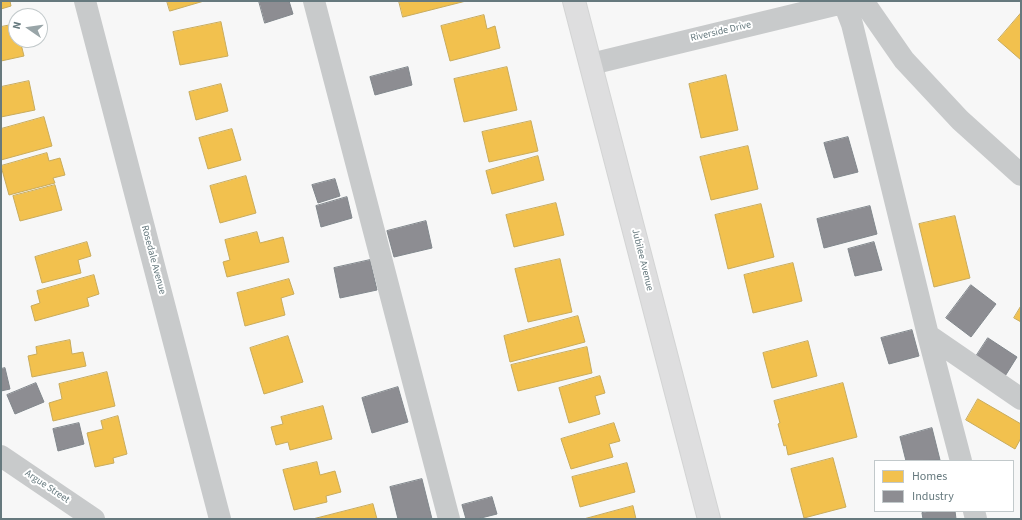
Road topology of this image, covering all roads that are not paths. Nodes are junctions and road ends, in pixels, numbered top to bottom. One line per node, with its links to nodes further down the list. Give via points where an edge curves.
1 (86, 1): 12 (street, Rosedale Avenue)
2 (314, 1): 13 (street)
3 (574, 1): 5 (main road, Jubilee Avenue)
4 (852, 2): 5 (street, Riverside Drive); 6 (street, via 960,120); 7 (street, via 852,24)
5 (591, 64): 14 (main road, Jubilee Avenue)
6 (1021, 175)
7 (928, 335): 8 (street); 10 (street)
8 (1021, 399)
9 (1, 456): 11 (street, Argue Street)
10 (961, 460)
11 (94, 519)
12 (220, 519)
13 (449, 519)
14 (709, 519)

